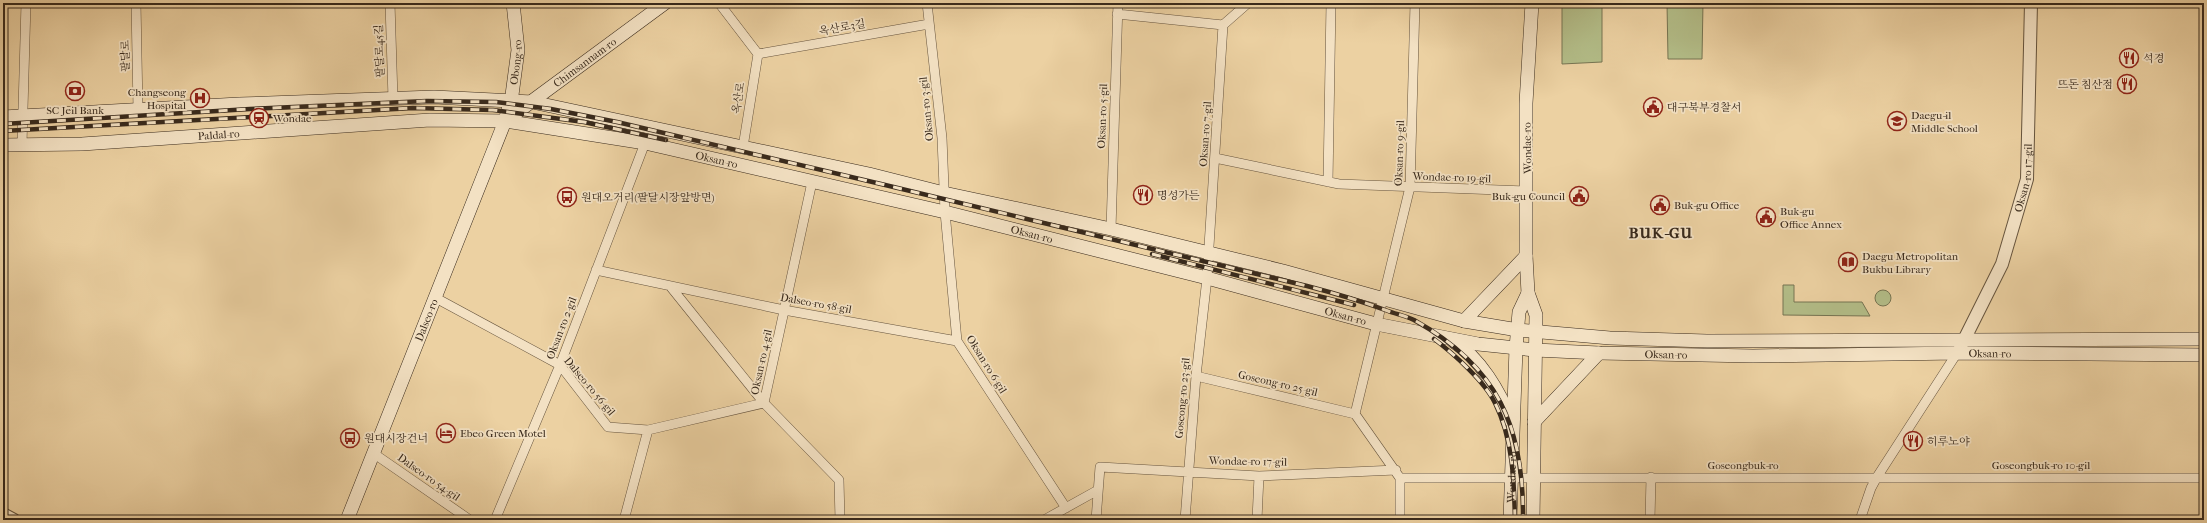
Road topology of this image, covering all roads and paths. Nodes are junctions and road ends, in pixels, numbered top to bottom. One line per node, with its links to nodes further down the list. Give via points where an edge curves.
1 (26, 3): 22 (street)
2 (136, 3): 21 (street, 팔달로)
3 (390, 3): 18 (street, 팔달로45길)
4 (513, 3): 19 (main road, Obong-ro, via 518,50)
5 (665, 3): 20 (main road, Chimsannam-ro)
6 (719, 3): 17 (street)
7 (927, 3): 15 (street, Oksan-ro 3-gil)
8 (1118, 3): 14 (street, Oksan-ro 5-gil)
9 (1248, 3): 16 (street)
10 (1331, 3): 31 (street)
11 (1415, 3): 32 (street, Oksan-ro 9-gil)
12 (1532, 3): 33 (main road, Wondae-ro, via 1526,103)
13 (2031, 3): 53 (street, Oksan-ro 17-gil, via 2027,179 2002,264)
14 (1117, 14): 16 (street); 36 (street, Oksan-ro 5-gil)
15 (929, 24): 17 (street, 옥산로3길); 34 (street, Oksan-ro 3-gil, via 942,138)
16 (1223, 25): 29 (street, Oksan-ro 7-gil)
17 (758, 54): 28 (street, 옥산로)
18 (392, 99): 19 (main road, Oksan-ro); 21 (main road, Oksan-ro)
19 (510, 101): 20 (main road, Oksan-ro); 24 (main road, Obong-ro)
20 (532, 102): 24 (main road, Chimsannam-ro); 28 (main road, Oksan-ro)
21 (138, 110): 22 (main road, Oksan-ro)
22 (23, 116): 23 (main road, Oksan-ro); 26 (street)
23 (3, 117)
24 (505, 121): 25 (main road, Oksan-ro); 26 (main road, Paldal-ro, via 430,120 82,144); 43 (main road, Dalseo-ro)
25 (645, 143): 30 (main road, Oksan-ro); 39 (street, Oksan-ro 2-gil)
26 (22, 144): 27 (main road, Paldal-ro)
27 (3, 146)
28 (743, 147): 34 (main road, Oksan-ro)
29 (1215, 158): 31 (street, Wondae-ro 19-gil); 37 (street, Oksan-ro 7-gil)
30 (812, 182): 35 (main road, Oksan-ro); 45 (street, Oksan-ro 4-gil)
31 (1328, 182): 32 (street, Wondae-ro 19-gil)
32 (1410, 187): 33 (street, Wondae-ro 19-gil); 44 (street, Oksan-ro 9-gil)
33 (1527, 191): 38 (main road, Wondae-ro)
34 (944, 193): 35 (street, Oksan-ro 3-gil); 36 (main road, Oksan-ro)
35 (946, 212): 40 (main road, Oksan-ro); 52 (street, Oksan-ro 6-gil)
36 (1110, 229): 37 (main road, Oksan-ro)
37 (1209, 254): 40 (street, Oksan-ro 7-gil); 44 (main road, Oksan-ro, via 1283,271)
38 (1526, 256): 42 (main road, Wondae-ro); 46 (main road)
39 (596, 270): 41 (street, Dalseo-ro 58-gil); 59 (street, Oksan-ro 2-gil)
40 (1207, 278): 47 (main road, Oksan-ro); 60 (street, Goseong-ro 23-gil)
41 (670, 286): 45 (street, Dalseo-ro 58-gil); 61 (street)
42 (1528, 293): 48 (main road, Wondae-ro, via 1519,312); 49 (main road, Wondae-ro, via 1536,315)
43 (434, 297): 59 (street, Dalseo-ro 56-gil); 66 (main road, Dalseo-ro)
44 (1382, 300): 46 (main road, Oksan-ro); 47 (street, Oksan-ro 9-gil)
45 (784, 310): 52 (street, Dalseo-ro 58-gil); 61 (street, Oksan-ro 4-gil)
46 (1464, 321): 48 (main road, Oksan-ro)
47 (1376, 324): 50 (main road, Oksan-ro); 62 (street)
48 (1518, 330): 49 (main road, Oksan-ro); 54 (main road, Wondae-ro)
49 (1536, 332): 53 (main road, Oksan-ro, via 1610,338 1686,340); 55 (main road, Wondae-ro)
50 (1450, 338): 54 (main road, Oksan-ro); 64 (main road, via 1464,347 1501,396)
51 (2204, 339): 53 (main road, Oksan-ro)
52 (957, 341): 76 (street, Oksan-ro 6-gil)
53 (1963, 341): 57 (street, Oksan-ro 17-gil)
54 (1516, 348): 55 (main road, Oksan-ro); 64 (main road, Wondae-ro)
55 (1535, 350): 56 (main road, Oksan-ro); 63 (main road, Wondae-ro)
56 (1600, 353): 57 (main road, Oksan-ro, via 1753,356); 63 (main road)
57 (1957, 353): 58 (main road, Oksan-ro); 71 (street)
58 (2204, 355)
59 (560, 365): 65 (street, Dalseo-ro 56-gil, via 608,427); 81 (street, Oksan-ro 2-gil)
60 (1196, 376): 62 (street, Goseong-ro 25-gil); 67 (street, Goseong-ro 23-gil)
61 (764, 403): 65 (street, Dalseo-ro 56-gil); 83 (street, Oksan-ro 4-gil, via 840,480)
62 (1355, 414): 68 (street)
63 (1534, 422): 70 (main road, Wondae-ro)
64 (1512, 425): 72 (main road, Wondae-ro)
65 (648, 430): 82 (street)
66 (373, 453): 79 (main road, Dalseo-ro); 80 (street, Dalseo-ro 54-gil)
67 (1188, 471): 69 (street, Wondae-ro 17-gil); 75 (street, Wondae-ro 17-gil, via 1100,467); 86 (street, Goseong-ro 23-gil)
68 (1398, 474): 69 (street, Wondae-ro 17-gil); 72 (street); 88 (street)
69 (1259, 476): 87 (street)
70 (1533, 477): 72 (street, Goseongbuk-ro); 73 (street, Goseongbuk-ro); 90 (main road, Wondae-ro)
71 (1877, 477): 73 (street, Goseongbuk-ro); 74 (street, Goseongbuk-ro 10-gil); 92 (street)
72 (1510, 478): 89 (main road, Wondae-ro)
73 (1651, 478): 91 (street)
74 (2204, 478)
75 (1098, 490): 76 (street); 85 (street)
76 (1066, 508): 84 (street)
77 (3, 514): 78 (street)
78 (14, 520)
79 (347, 520)
80 (470, 520)
81 (495, 520)
82 (624, 520)
83 (840, 520)
84 (1044, 520)
85 (1096, 520)
86 (1184, 520)
87 (1257, 520)
88 (1400, 520)
89 (1510, 520)
90 (1533, 520)
91 (1650, 520)
92 (1860, 520)

